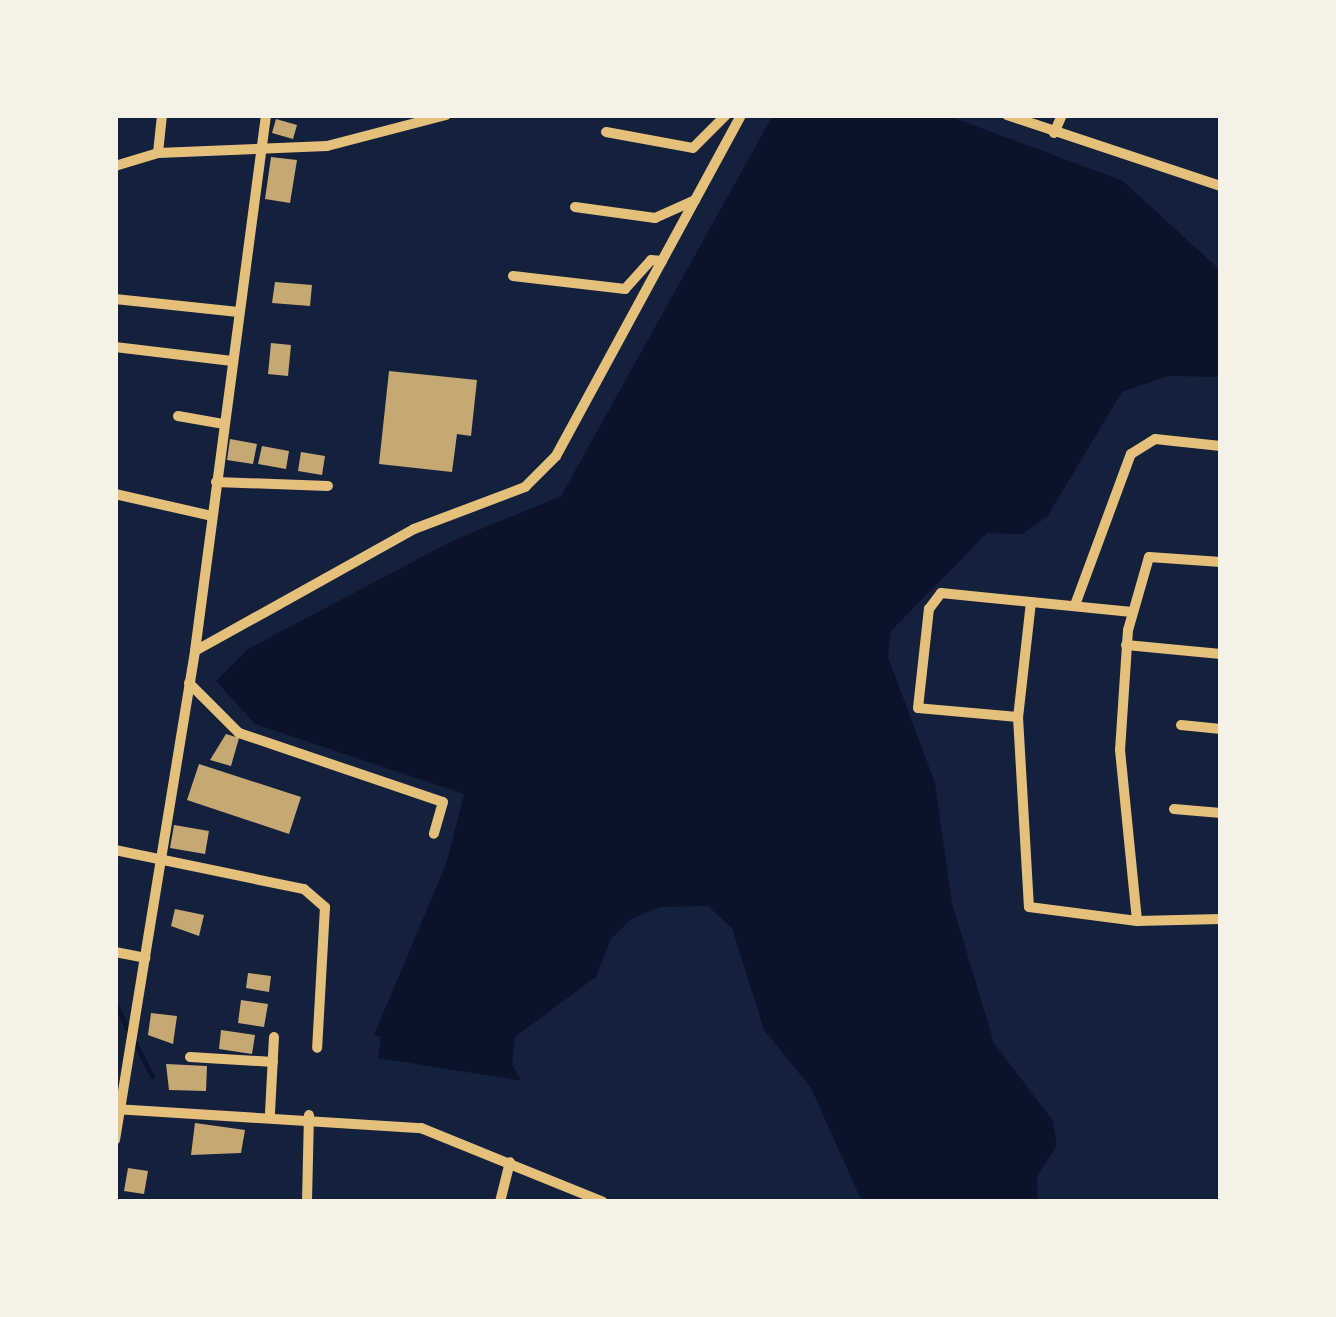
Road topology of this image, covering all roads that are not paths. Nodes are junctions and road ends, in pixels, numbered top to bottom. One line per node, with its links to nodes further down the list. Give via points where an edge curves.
1 (162, 115): 11 (street)
2 (266, 115): 10 (street)
3 (446, 115): 10 (street)
4 (726, 115): 8 (street, via 693,148)
5 (741, 115): 14 (street)
6 (1007, 115): 9 (street)
7 (1062, 115): 9 (street)
8 (606, 132)
9 (1054, 133): 13 (street)
10 (259, 152): 11 (street); 19 (street)
11 (158, 153): 12 (street)
12 (115, 166)
13 (1221, 186)
14 (695, 200): 15 (street, via 656,218); 16 (street)
15 (575, 207)
16 (662, 261): 17 (street, via 625,288); 34 (street, via 556,456 524,487 414,530)
17 (513, 276)
18 (115, 299): 19 (street)
19 (238, 312): 21 (street)
20 (115, 347): 21 (street)
21 (232, 361): 23 (street)
22 (178, 416): 23 (street)
23 (224, 424): 25 (street)
24 (1221, 446): 31 (street, via 1155,439 1131,454)
25 (216, 482): 26 (street); 28 (street)
26 (328, 486)
27 (115, 494): 28 (street)
28 (212, 516): 34 (street)
29 (1221, 562): 32 (street, via 1149,557)
30 (1032, 602): 31 (street); 37 (street); 37 (street, via 941,594 926,629 918,708)
31 (1075, 606): 32 (street)
32 (1132, 612): 33 (street)
33 (1126, 645): 35 (street); 46 (street, via 1120,750)
34 (194, 651): 36 (street)
35 (1221, 654)
36 (189, 683): 42 (street, via 239,734 443,802); 44 (street)
37 (1018, 718): 46 (street, via 1029,907)
38 (1181, 725): 39 (street)
39 (1221, 730)
40 (1174, 809): 41 (street)
41 (1221, 813)
42 (434, 834)
43 (115, 850): 44 (street)
44 (160, 861): 48 (street); 50 (street, via 304,889 325,908)
45 (1221, 919): 46 (street)
46 (1138, 921)
47 (115, 952): 48 (street)
48 (145, 958): 53 (street)
49 (274, 1037): 52 (street)
50 (317, 1048)
51 (190, 1057): 52 (street)
52 (273, 1062): 54 (street)
53 (118, 1109): 54 (street); 56 (street)
54 (270, 1113): 55 (street)
55 (309, 1115): 57 (street, via 421,1128); 58 (street)
56 (115, 1140)
57 (510, 1162): 59 (street); 60 (street)
58 (306, 1202)
59 (500, 1202)
60 (603, 1202)

